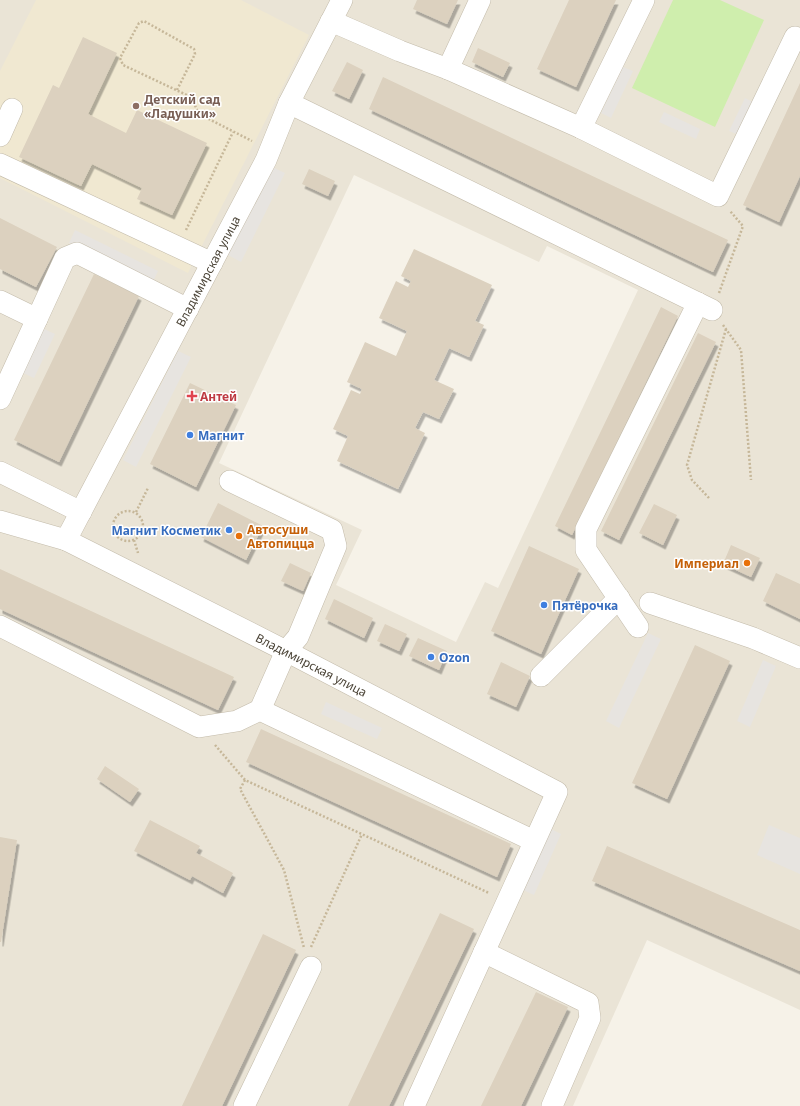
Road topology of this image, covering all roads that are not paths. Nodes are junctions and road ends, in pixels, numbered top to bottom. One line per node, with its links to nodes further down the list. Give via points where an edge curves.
1 (342, 0): 4 (street, Владимирская улица)
2 (480, 0): 6 (street)
3 (644, 0): 9 (street)
4 (332, 21): 6 (street); 7 (street, Владимирская улица)
5 (795, 37): 9 (street, via 718,196)
6 (448, 69): 9 (street)
7 (289, 103): 12 (street, Владимирская улица, via 266,160); 23 (street, via 705,306 586,529 586,550)
8 (12, 110): 10 (street)
9 (581, 128)
10 (0, 136)
11 (0, 164): 12 (street)
12 (212, 263): 14 (street, Владимирская улица)
13 (0, 301): 15 (street)
14 (188, 308): 15 (street, via 77,253 65,258); 20 (street, Владимирская улица)
15 (37, 319): 16 (street)
16 (8, 359): 17 (street)
17 (0, 399)
18 (0, 472): 20 (street)
19 (230, 481): 27 (street, via 332,530 336,546 298,637)
20 (81, 512): 22 (street, Владимирская улица)
21 (0, 521): 22 (street, Владимирская улица)
22 (66, 540): 27 (street, Владимирская улица)
23 (619, 598): 26 (street); 29 (street)
24 (650, 603): 28 (street, via 752,638)
25 (0, 626): 30 (street, via 199,727 237,721)
26 (638, 627)
27 (286, 651): 30 (street); 31 (street, Владимирская улица, via 557,792)
28 (800, 658)
29 (541, 676)
30 (260, 710): 31 (street)
31 (534, 841): 32 (street)
32 (484, 952): 35 (street); 36 (street, via 588,1003 590,1018)
33 (309, 962): 34 (street)
34 (244, 1106)
35 (414, 1106)
36 (552, 1106)

